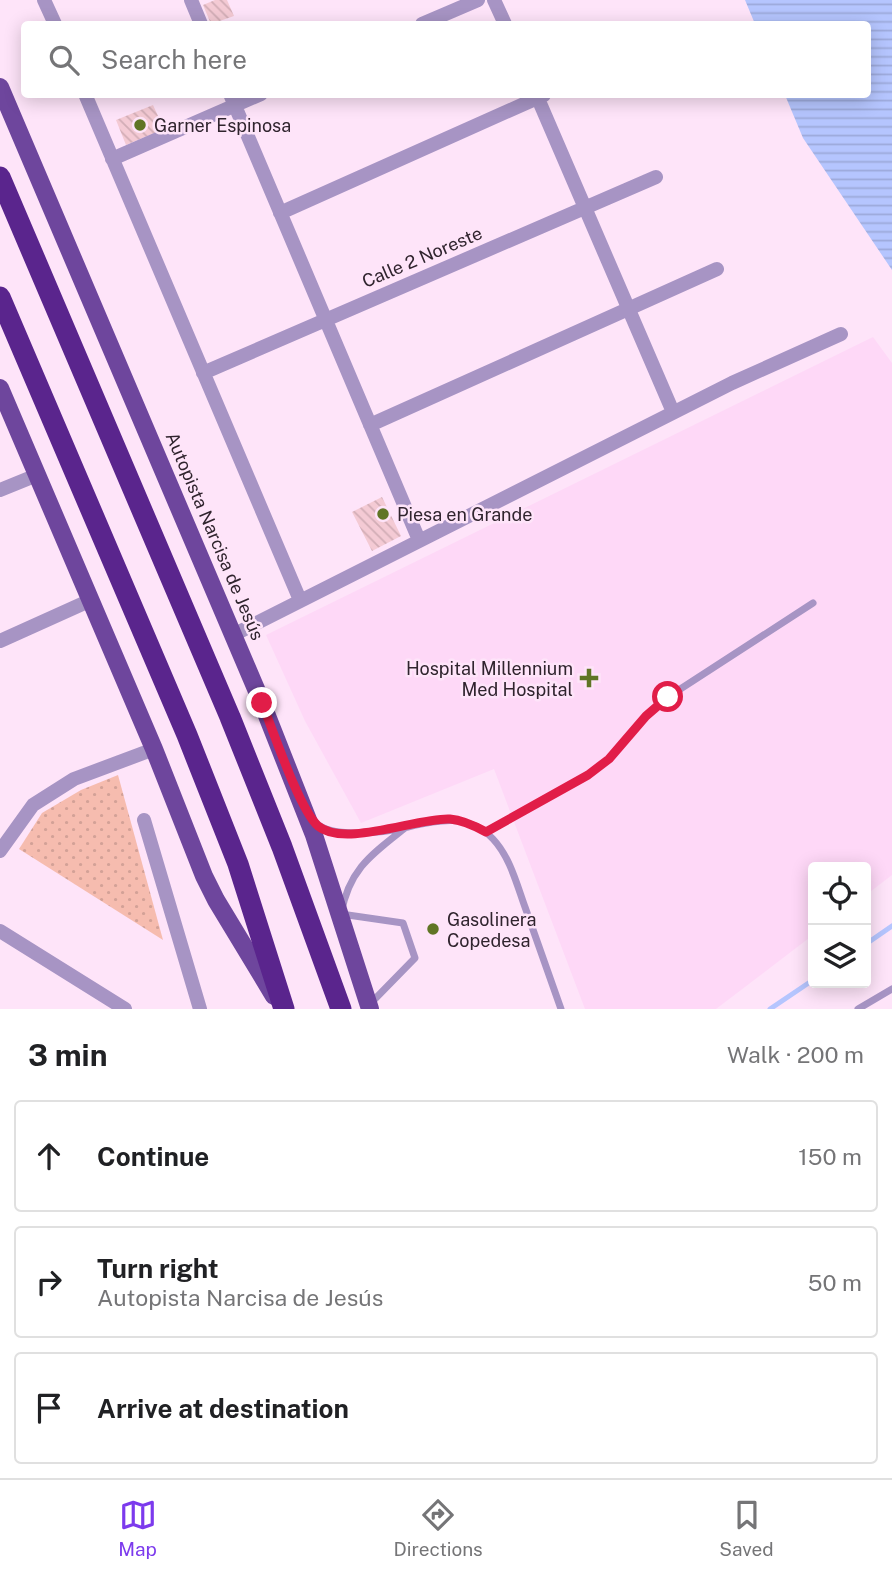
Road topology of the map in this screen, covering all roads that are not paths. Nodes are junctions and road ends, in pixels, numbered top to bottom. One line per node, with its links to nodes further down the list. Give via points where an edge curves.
1 (44, 0): 5 (street)
2 (192, 0): 6 (street)
3 (478, 0): 7 (street)
4 (494, 0): 8 (street)
5 (54, 21)
6 (200, 21)
7 (429, 21)
8 (504, 21)
9 (0, 88): 34 (main road, Autopista Narcisa de Jesús)
10 (87, 98): 14 (street)
11 (536, 98): 18 (street)
12 (541, 98): 17 (street)
13 (233, 100): 14 (street); 18 (street)
14 (112, 159): 24 (street)
15 (0, 177): 49 (highway, via 230,717)
16 (656, 177): 17 (street, Calle 2 Noreste)
17 (585, 208): 21 (street); 22 (street, Calle 2 Noreste)
18 (280, 213): 22 (street)
19 (718, 269): 21 (street)
20 (0, 296): 48 (highway, via 228,838)
21 (629, 309): 26 (street); 27 (street)
22 (326, 320): 24 (street, Calle 2 Noreste); 27 (street)
23 (841, 334): 26 (street)
24 (204, 373): 32 (street)
25 (0, 388): 28 (main road)
26 (673, 412): 30 (street)
27 (370, 425): 30 (street)
28 (37, 475): 29 (street); 31 (main road)
29 (0, 490)
30 (419, 540): 32 (street)
31 (91, 600): 35 (street); 36 (main road)
32 (300, 600): 34 (street)
33 (813, 603): 40 (lane, via 668,697 588,775)
34 (233, 635): 37 (main road, Autopista Narcisa de Jesús)
35 (0, 641)
36 (154, 749): 41 (street, via 74,779 33,805); 48 (main road, via 210,888)
37 (299, 797): 39 (lane, via 318,826 328,832); 42 (main road, Autopista Narcisa de Jesús)
38 (144, 820): 47 (street)
39 (406, 827): 40 (lane, via 450,819); 42 (lane, via 364,860 344,897)
40 (486, 832): 50 (lane, via 513,874)
41 (2, 842)
42 (341, 914): 45 (main road, Autopista Narcisa de Jesús); 45 (lane, via 403,923 415,958)
43 (0, 931): 46 (street)
44 (892, 989): 51 (lane)
45 (370, 1008)
46 (125, 1009)
47 (200, 1009)
48 (282, 1009)
49 (341, 1009)
50 (561, 1009)
51 (858, 1009)

